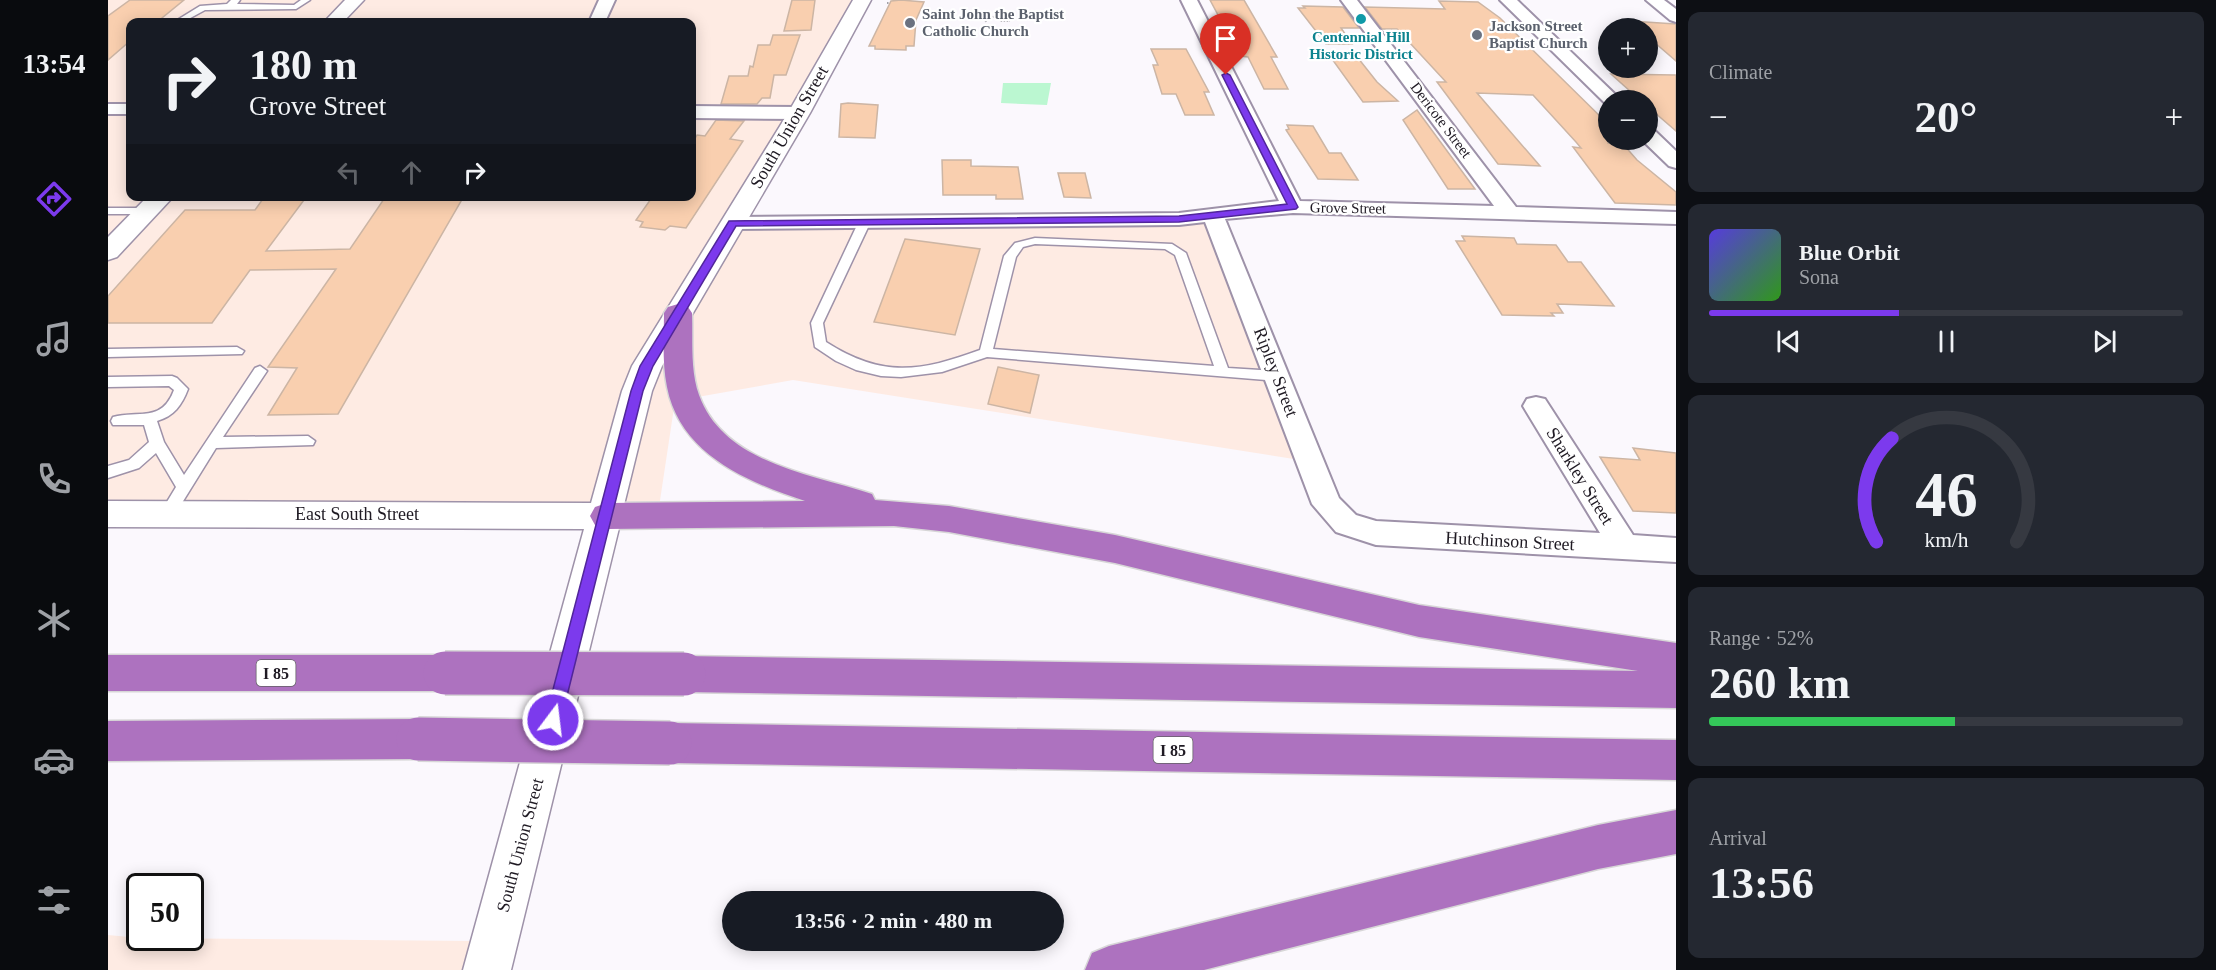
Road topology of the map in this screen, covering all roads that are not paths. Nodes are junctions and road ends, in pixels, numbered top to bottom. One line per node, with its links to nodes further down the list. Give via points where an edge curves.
1 (306, 0): 9 (lane, via 296,7)
2 (355, 0): 12 (main road)
3 (608, 0): 13 (street)
4 (1189, 0): 22 (street)
5 (1349, 0): 24 (street, Dericote Street)
6 (1508, 0): 14 (street)
7 (1654, 0): 10 (street)
8 (880, 2): 17 (main road, South Union Street)
9 (232, 3): 11 (lane, via 202,8)
10 (1676, 17)
11 (185, 18)
12 (337, 18)
13 (599, 18)
14 (1602, 90)
15 (126, 109): 16 (street)
16 (108, 110)
17 (799, 113): 18 (street); 28 (main road, South Union Street)
18 (696, 114)
19 (1658, 145): 20 (street)
20 (1676, 162)
21 (155, 204): 23 (lane); 29 (main road)
22 (1293, 207): 24 (street, Grove Street); 25 (street, Grove Street)
23 (108, 211)
24 (1510, 213): 26 (street, Grove Street)
25 (1212, 215): 27 (street, Grove Street, via 1179,219); 36 (street, Ripley Street)
26 (1676, 218)
27 (865, 221): 28 (street, Grove Street); 33 (lane, via 817,323 820,344 841,360 892,374 924,372)
28 (733, 223): 30 (main road, South Union Street)
29 (108, 252)
30 (678, 313): 46 (highway, via 684,394 696,420 715,443 774,479); 49 (main road, South Union Street, via 640,383)
31 (237, 351): 32 (lane)
32 (108, 353)
33 (986, 353): 35 (lane); 35 (lane, via 1004,275 1010,256 1019,245 1148,243 1168,246 1180,253)
34 (260, 371): 43 (lane)
35 (1223, 372): 36 (lane)
36 (1277, 376): 50 (street, Ripley Street, via 1327,504)
37 (108, 382): 40 (lane, via 172,381 180,389 174,406)
38 (1536, 406): 51 (street, Sharkley Street)
39 (118, 421): 40 (lane)
40 (150, 421): 42 (lane)
41 (308, 441): 43 (lane)
42 (158, 443): 44 (lane, via 134,464); 45 (lane)
43 (212, 443): 45 (lane)
44 (108, 472)
45 (184, 487): 48 (lane)
46 (894, 513): 49 (highway); 53 (highway, via 1090,544 1419,621)
47 (108, 514): 48 (main road, East South Street)
48 (166, 515): 49 (main road, East South Street)
49 (607, 516): 59 (main road, South Union Street)
50 (1346, 524): 51 (street, Hutchinson Street, via 1376,533)
51 (1624, 547): 52 (street, Hutchinson Street)
52 (1676, 550)
53 (1676, 660)
54 (108, 673): 55 (highway, I 85, bridge, via 684,674)
55 (1676, 690)
56 (108, 741): 57 (highway, I 85, bridge, via 670,743)
57 (1676, 760)
58 (1676, 832): 60 (highway, via 1598,847)
59 (487, 970)
60 (1109, 970)

